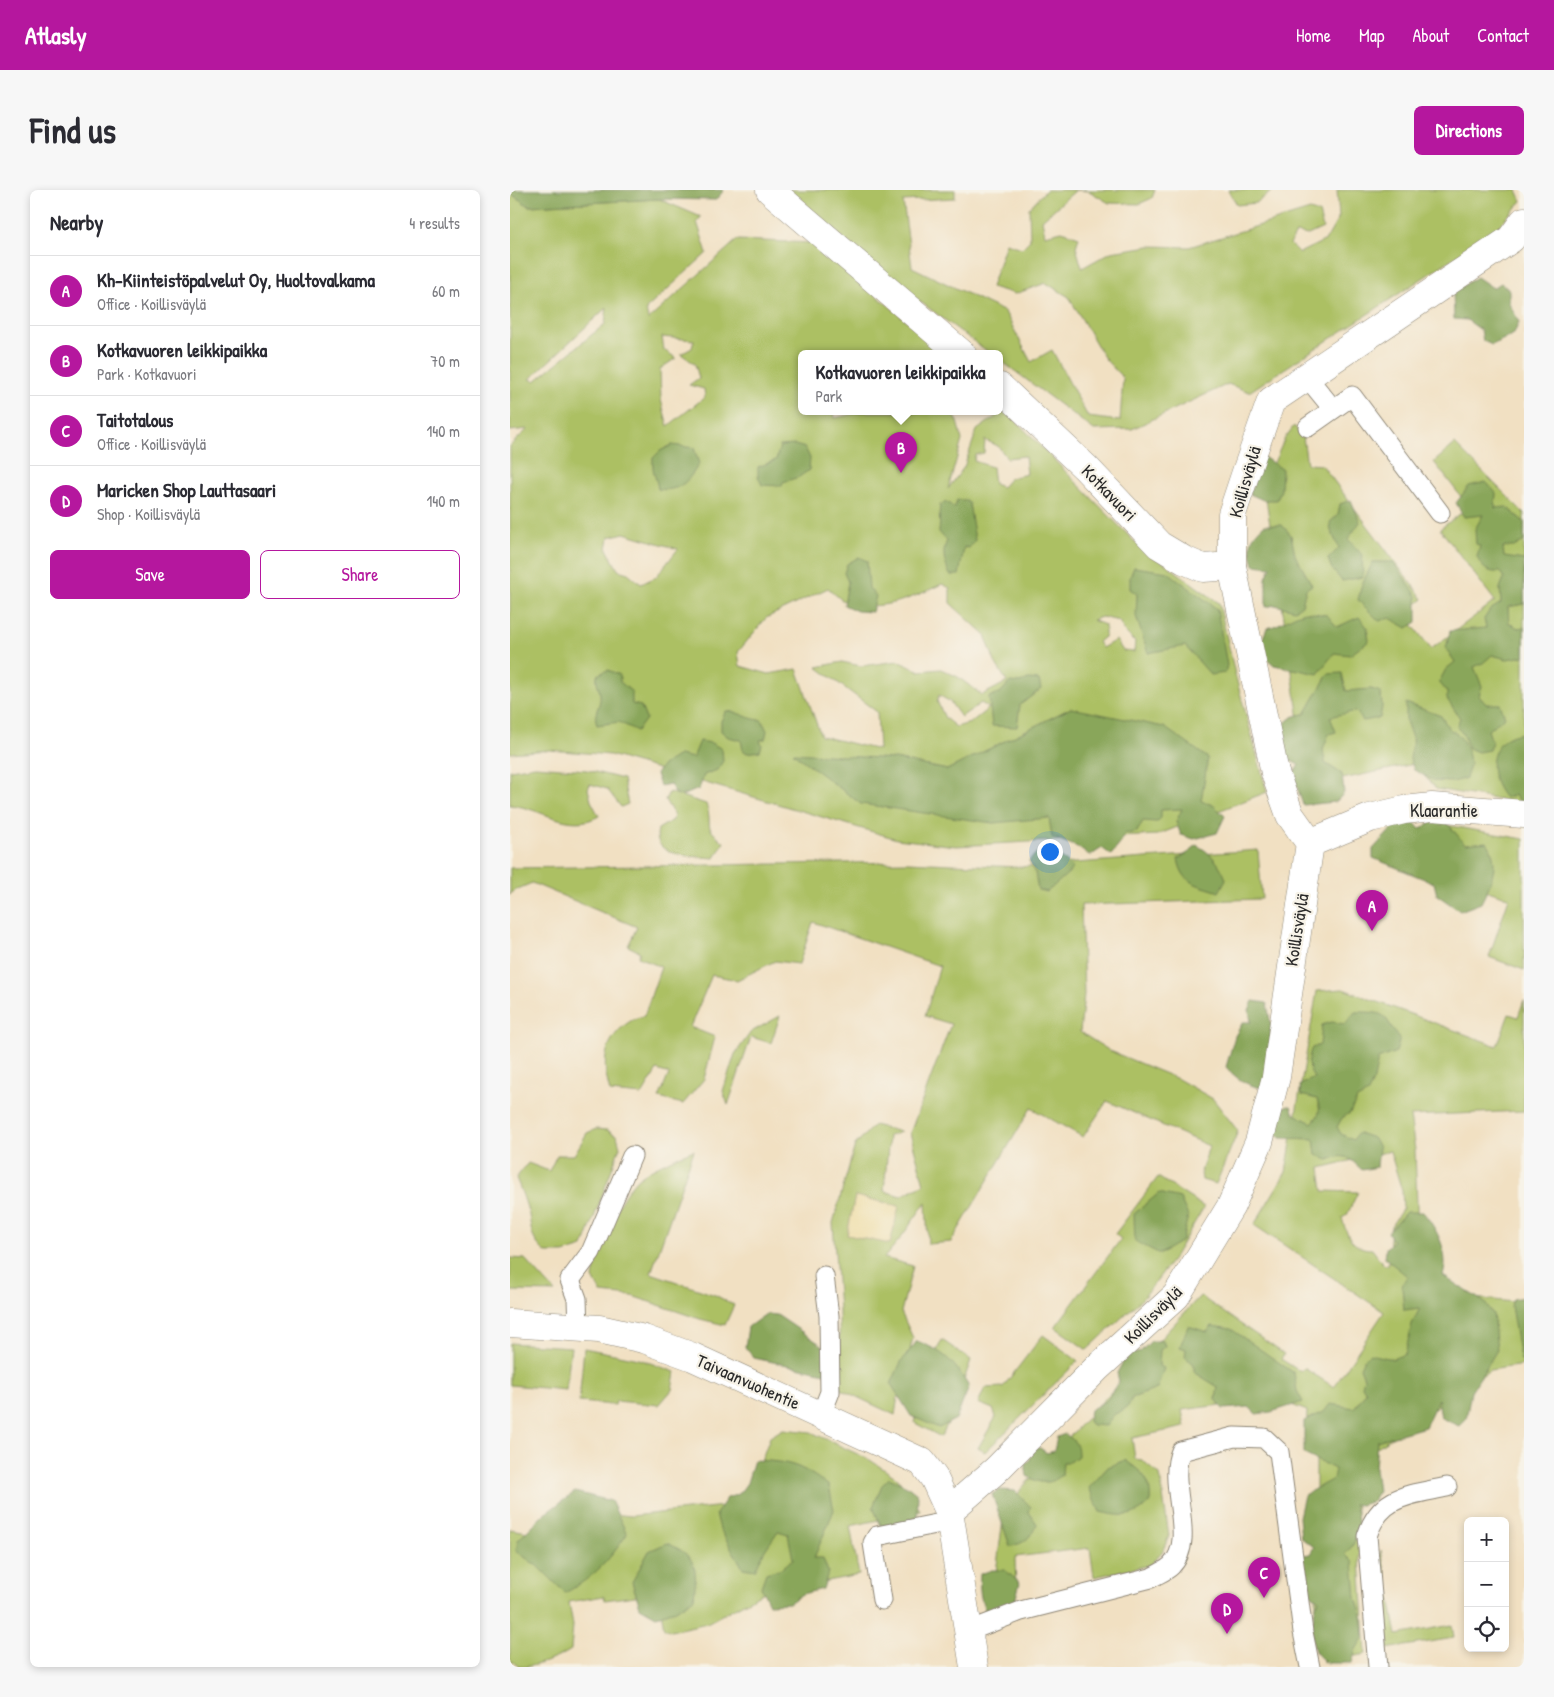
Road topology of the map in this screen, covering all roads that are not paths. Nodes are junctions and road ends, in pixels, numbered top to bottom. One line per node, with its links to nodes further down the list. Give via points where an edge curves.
1 (770, 190): 3 (street)
2 (1524, 222): 4 (street, Koillisväylä, via 1511,239)
3 (957, 350)
4 (1307, 376): 6 (lane); 9 (street, Koillisväylä, via 1271,402 1232,514)
5 (1003, 391): 9 (street, Kotkavuori, via 1086,468 1159,545 1203,568)
6 (1333, 409): 7 (lane); 8 (lane, via 1352,396)
7 (1308, 427)
8 (1440, 513)
9 (1232, 566): 11 (street, Koillisväylä, via 1275,773 1290,815)
10 (1524, 814): 11 (street, Klaarantie, via 1432,807 1404,810 1370,818)
11 (1310, 843): 18 (street, Koillisväylä, via 1276,1077 1259,1142 1231,1206 1176,1296 1097,1368)
12 (632, 1156): 15 (lane, via 591,1252 570,1280 577,1299)
13 (824, 1276): 16 (lane, via 829,1316 830,1392)
14 (510, 1323): 15 (street, Taivaanvuohentie)
15 (578, 1328): 16 (street, Taivaanvuohentie, via 618,1332 644,1339)
16 (820, 1415): 18 (street, Taivaanvuohentie, via 922,1462 934,1478)
17 (1447, 1486): 23 (lane, via 1397,1499 1382,1508 1367,1536)
18 (950, 1516): 19 (lane, via 876,1536 873,1543); 20 (street)
19 (882, 1600)
20 (969, 1631): 21 (street); 22 (lane, via 1021,1611 1151,1578 1170,1567 1182,1541 1177,1473 1181,1451 1234,1437 1264,1438 1279,1452)
21 (974, 1667)
22 (1310, 1667)
23 (1378, 1667)

